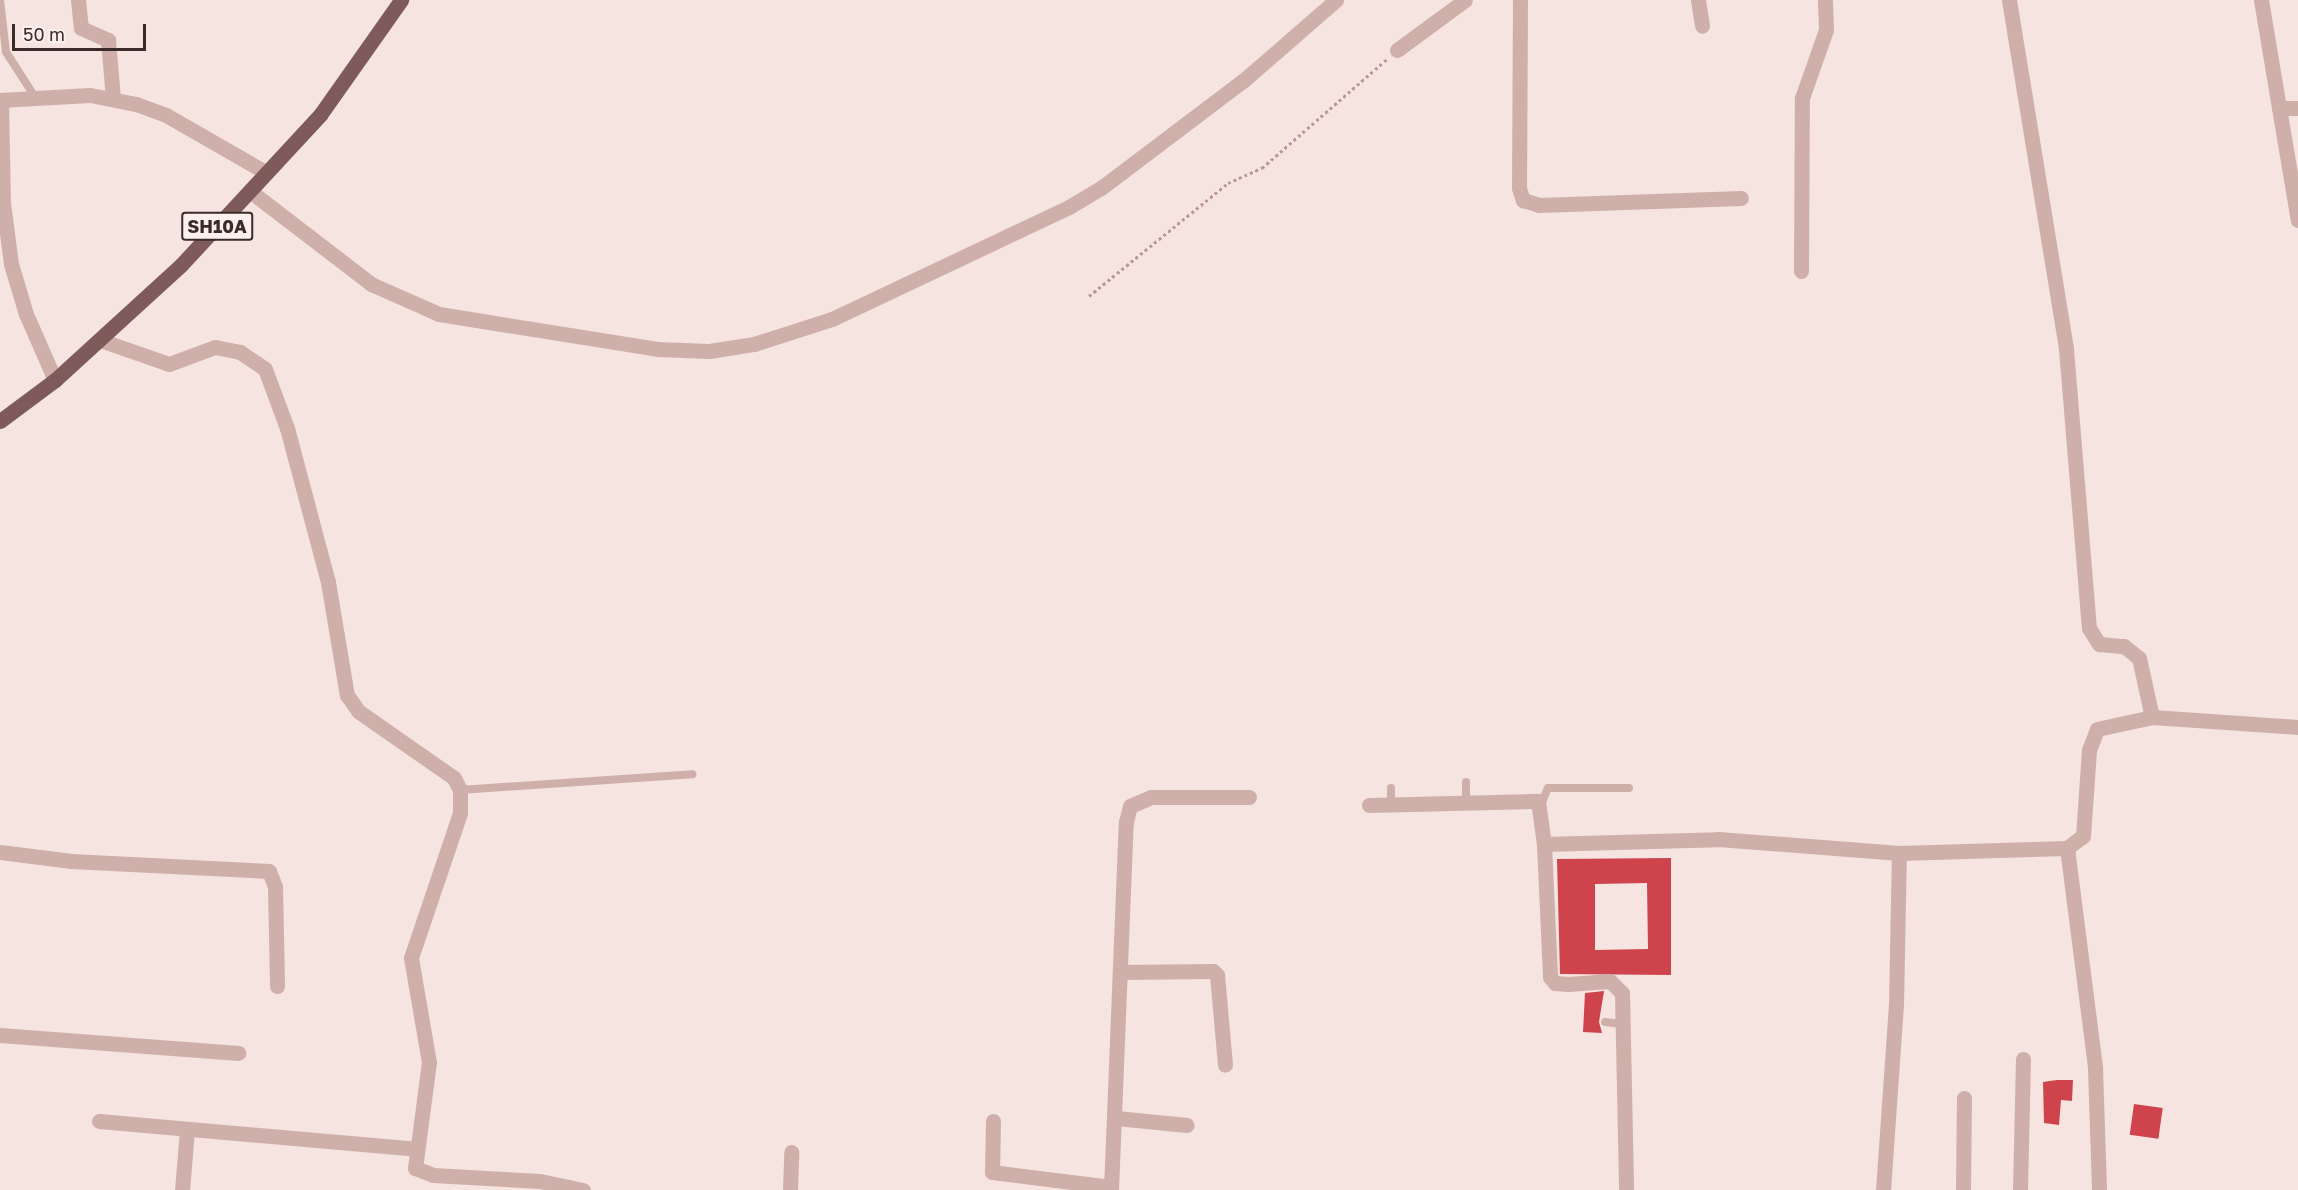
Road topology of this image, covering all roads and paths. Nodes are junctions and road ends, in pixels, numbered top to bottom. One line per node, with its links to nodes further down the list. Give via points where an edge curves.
1 (0, 0): 13 (lane, via 6,52)
2 (78, 0): 14 (street, via 81,28 108,40)
3 (401, 0): 18 (main road, SH10A, via 320,115)
4 (1336, 0): 19 (street, via 1244,80 1077,203 832,319 754,344 709,351 657,349 439,314 370,284)
5 (1465, 0): 12 (street)
6 (1520, 0): 20 (street, via 1519,188 1523,200 1539,205)
7 (1698, 0): 11 (street)
8 (1825, 0): 22 (street, via 1826,30 1802,98)
9 (2009, 0): 27 (street, via 2066,349 2089,628 2099,644 2124,646 2139,658)
10 (2261, 0): 16 (street)
11 (1702, 26)
12 (1397, 50): 23 (path, via 1262,168 1228,183)
13 (36, 97): 14 (street); 15 (street)
14 (113, 98): 18 (street, via 166,115)
15 (0, 100): 25 (street, via 3,203 11,264 26,314)
16 (2279, 108): 17 (street); 21 (street)
17 (2298, 108)
18 (267, 173): 19 (main road, SH10A)
19 (250, 191): 24 (main road, SH10A, via 181,265)
20 (1741, 198)
21 (2298, 220)
22 (1801, 271)
23 (1089, 296)
24 (100, 340): 25 (main road, SH10A); 33 (street, via 169,364 215,347 240,352 265,369 287,428 328,582 347,695 358,711 454,778)
25 (55, 380): 26 (main road, SH10A)
26 (0, 421)
27 (2152, 717): 28 (street); 40 (street, via 2107,725 2091,737 2083,836)
28 (2298, 727)
29 (692, 774): 33 (lane)
30 (1466, 782): 35 (lane)
31 (1391, 788): 36 (lane)
32 (1629, 788): 38 (lane, via 1548,788)
33 (460, 790): 57 (street, via 460,813 411,958 429,1062)
34 (1249, 797): 43 (street, via 1151,797 1130,806)
35 (1466, 801): 36 (street); 38 (street, via 1531,798)
36 (1391, 804): 37 (street)
37 (1369, 805)
38 (1541, 807): 39 (street)
39 (1544, 844): 42 (street, via 1718,839); 46 (street, via 1550,976 1555,983 1610,981 1617,985 1622,993)
40 (2067, 848): 42 (street); 68 (street, via 2095,1068)
41 (0, 852): 44 (street, via 71,861 269,871 275,887)
42 (1899, 853): 65 (street, via 1896,1005)
43 (1120, 972): 50 (street, via 1213,971 1217,975); 52 (street)
44 (277, 986)
45 (1605, 1022): 46 (lane)
46 (1622, 1024): 64 (street)
47 (0, 1035): 48 (street)
48 (238, 1053)
49 (2023, 1059): 67 (street)
50 (1225, 1065)
51 (1964, 1098): 66 (street)
52 (1116, 1118): 55 (street); 60 (street)
53 (99, 1121): 56 (street)
54 (993, 1121): 60 (street, via 992,1172)
55 (1187, 1125)
56 (187, 1130): 57 (street); 61 (street)
57 (416, 1149): 59 (street, via 415,1168 427,1174)
58 (791, 1152): 63 (street)
59 (539, 1186): 62 (street)
60 (1111, 1189)
61 (182, 1190)
62 (583, 1190)
63 (790, 1190)
64 (1626, 1190)
65 (1883, 1190)
66 (1963, 1190)
67 (2020, 1190)
68 (2100, 1190)

